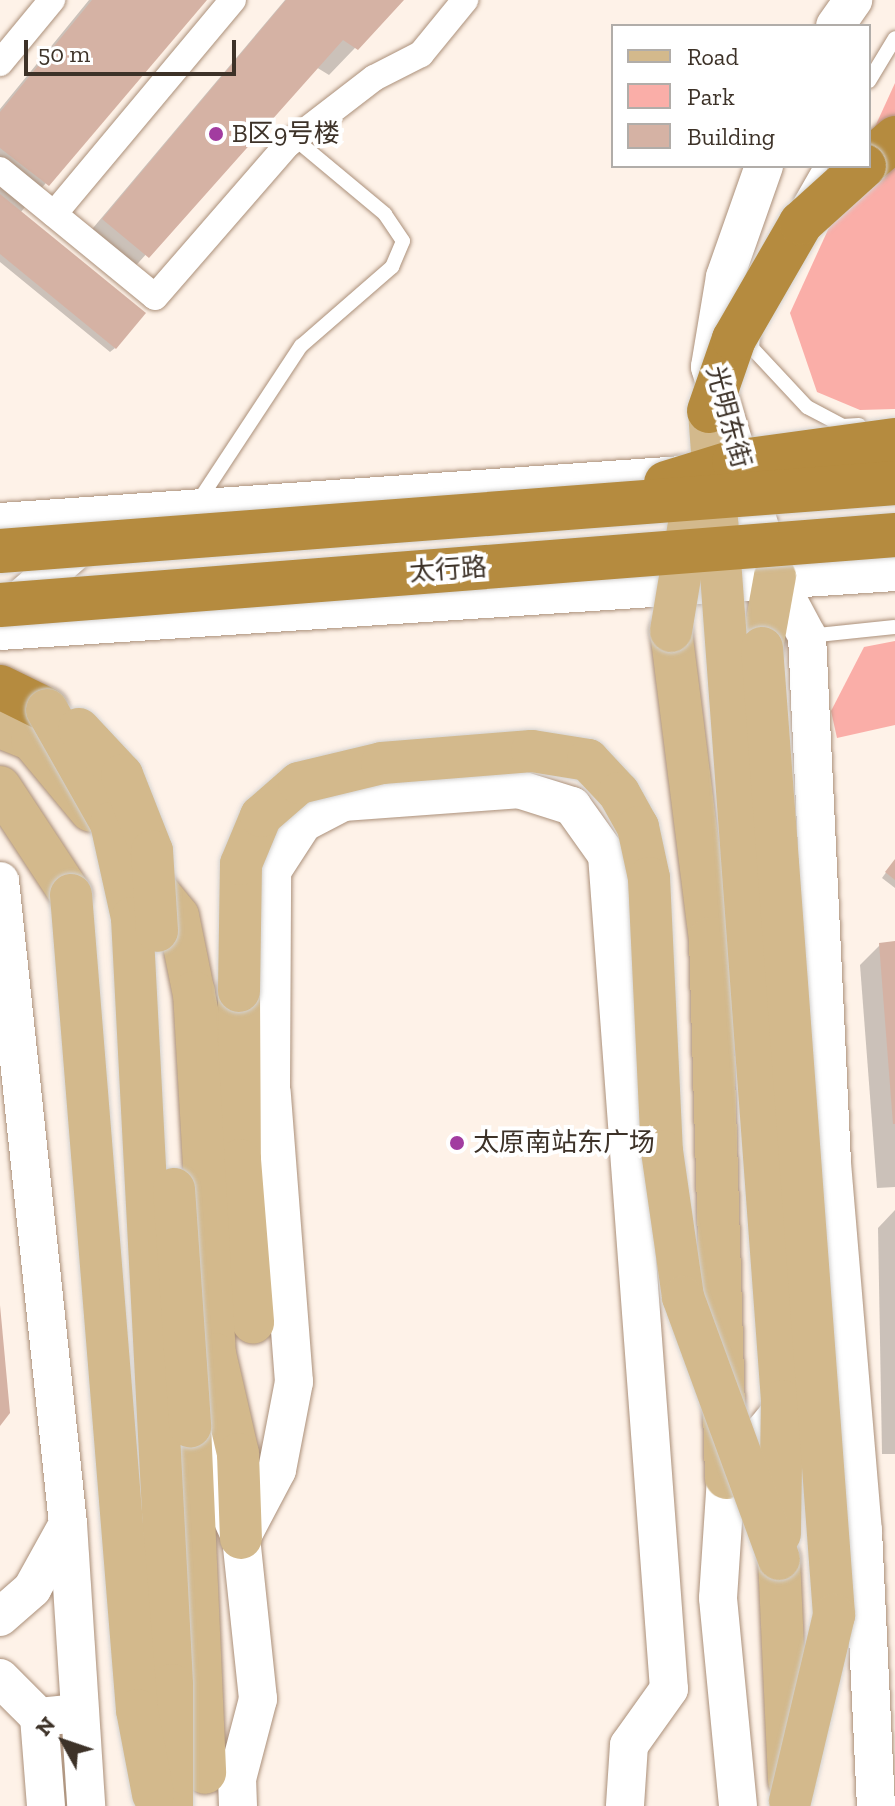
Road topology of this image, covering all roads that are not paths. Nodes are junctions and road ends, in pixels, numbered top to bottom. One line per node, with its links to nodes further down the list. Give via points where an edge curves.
1 (52, 0): 7 (street)
2 (233, 0): 16 (street)
3 (465, 0): 10 (street, via 421,54 374,78)
4 (853, 0): 5 (main road)
5 (836, 24)
6 (895, 38): 8 (lane)
7 (0, 63)
8 (871, 78)
9 (895, 138): 11 (highway)
10 (295, 139): 16 (street, via 155,297); 23 (lane, via 385,214 403,241 392,267 301,346)
11 (871, 159)
12 (763, 168): 21 (main road, 光明东街, via 725,277 710,367)
13 (820, 168): 18 (lane, via 754,285 752,348 807,407 843,426)
14 (862, 168): 17 (highway, bridge, via 801,223 734,339)
15 (0, 170): 16 (street)
16 (54, 214)
17 (709, 411): 46 (main road, bridge, via 671,631 710,938); 51 (main road, bridge, via 782,1401)
18 (895, 423)
19 (895, 440): 24 (highway, bridge, via 734,462)
20 (895, 458): 21 (main road)
21 (743, 471): 23 (main road); 29 (main road, 光明东街)
22 (895, 483): 24 (highway, 太行路, bridge)
23 (196, 505): 25 (main road)
24 (597, 505): 27 (highway, 太行路, bridge)
25 (119, 512): 27 (main road); 31 (main road)
26 (895, 535): 30 (highway, 太行路, bridge)
27 (7, 542)
28 (895, 572): 29 (main road)
29 (775, 576): 33 (main road); 34 (main road, 光明东街); 59 (main road, bridge, via 762,648 834,1615)
30 (0, 605)
31 (0, 617)
32 (895, 627): 34 (lane)
33 (0, 631)
34 (807, 636): 44 (main road)
35 (0, 687): 36 (highway)
36 (47, 710): 45 (main road, bridge, via 93,738 122,775 152,851); 63 (main road, bridge, via 111,823 132,918 172,1685)
37 (0, 727): 40 (main road, via 32,740 178,916)
38 (0, 787): 62 (main road, bridge, via 71,895 137,1710)
39 (0, 881): 49 (main road)
40 (194, 992): 42 (main road); 50 (main road, via 215,1354 238,1454)
41 (271, 1090): 42 (main road); 50 (main road, via 294,1382 277,1470); 65 (main road, via 272,871 303,823 343,802 518,789 572,806 607,855 669,1689 629,1745)
42 (240, 1160): 43 (main road); 51 (main road, bridge, via 241,864 261,816 299,783 382,763 532,751 588,760 619,793 638,827 649,878 662,1151 683,1297)
43 (253, 1322)
44 (846, 1331): 46 (main road); 47 (main road)
45 (190, 1426): 50 (main road); 58 (main road)
46 (726, 1478): 66 (main road, via 718,1598)
47 (859, 1478): 48 (main road); 53 (main road)
48 (895, 1513)
49 (68, 1524): 54 (main road, via 32,1589); 56 (main road)
50 (241, 1538): 64 (main road, via 258,1699 237,1779)
51 (779, 1559): 59 (main road, bridge)
52 (895, 1564): 53 (main road)
53 (867, 1613): 67 (main road)
54 (0, 1617)
55 (0, 1678): 57 (main road)
56 (79, 1713): 57 (main road); 61 (main road)
57 (39, 1717): 60 (main road)
58 (205, 1773)
59 (790, 1803)
60 (46, 1806)
61 (86, 1806)
62 (155, 1806)
63 (172, 1806)
64 (238, 1806)
65 (625, 1806)
66 (738, 1806)
67 (876, 1806)

